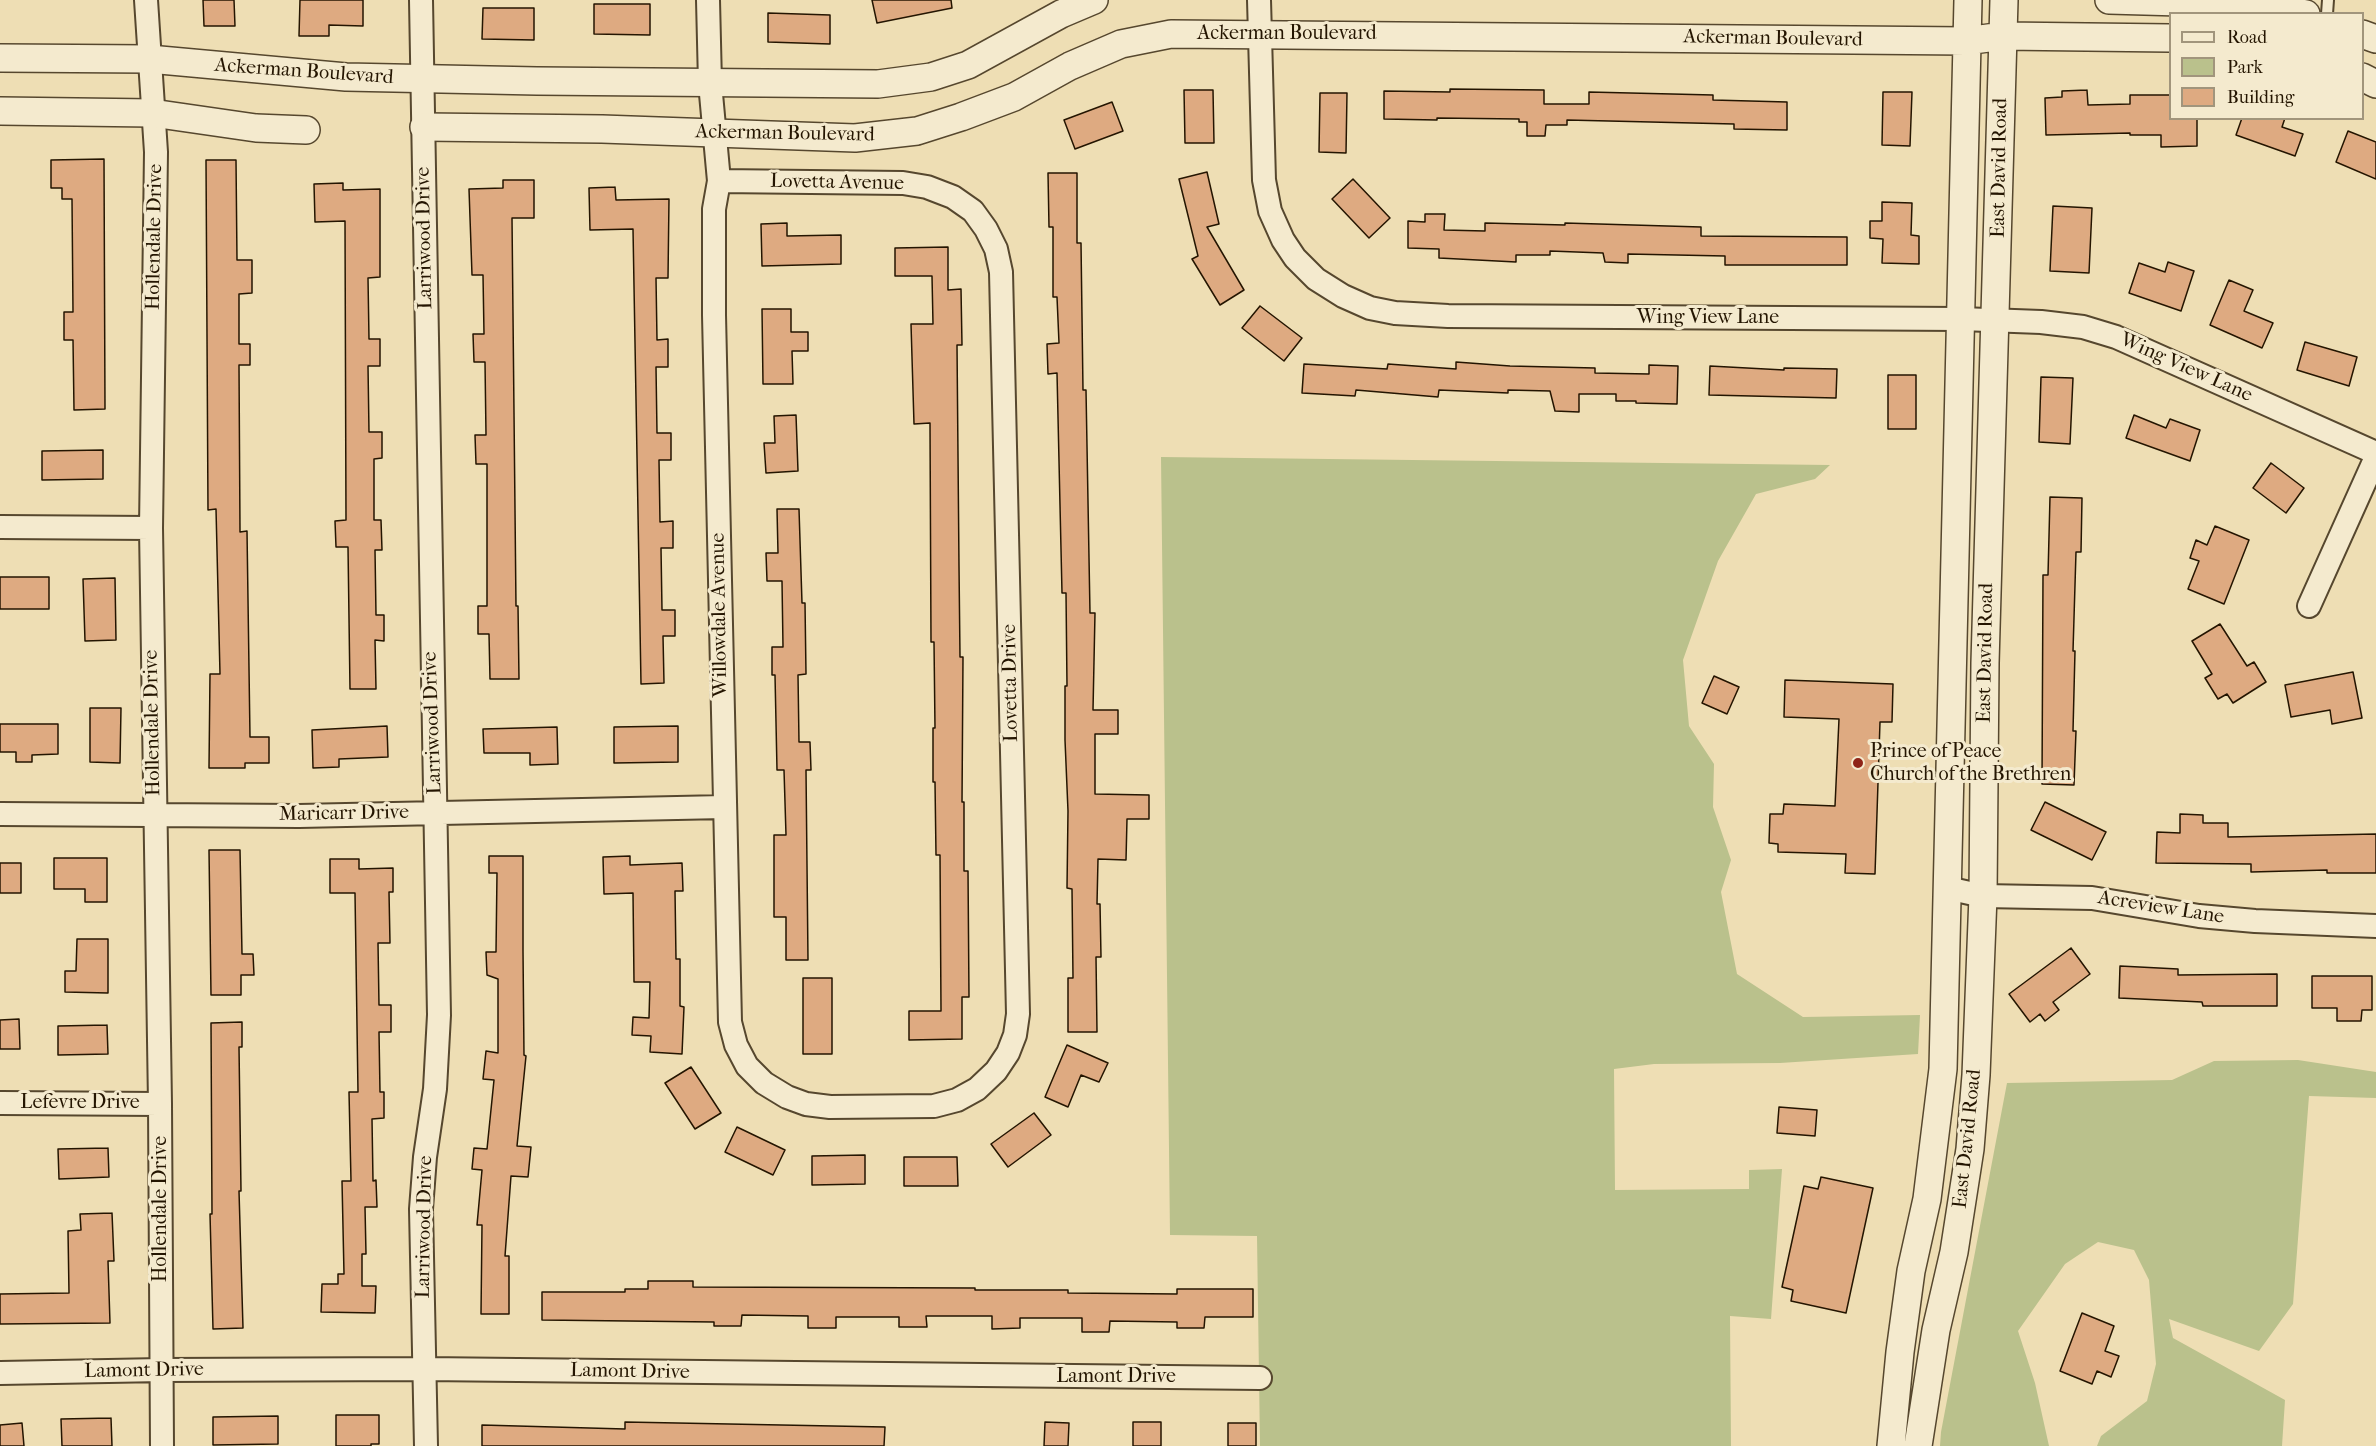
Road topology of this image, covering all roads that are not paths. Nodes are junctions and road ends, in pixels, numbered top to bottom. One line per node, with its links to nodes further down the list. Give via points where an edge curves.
1 (146, 0): 15 (street, Hollendale Drive)
2 (421, 0): 16 (street, Larriwood Drive)
3 (708, 0): 17 (street, Willowdale Avenue)
4 (1094, 0): 17 (street, Ackerman Boulevard, via 969,65 931,77 878,84)
5 (1259, 0): 10 (street, Wing View Lane)
6 (1968, 0): 13 (street, East David Road)
7 (2004, 0): 11 (street, East David Road)
8 (2109, 0): 9 (street, via 2215,3)
9 (2295, 12)
10 (1261, 34): 13 (street, Ackerman Boulevard); 22 (street, Ackerman Boulevard, via 1171,34 1121,44 1014,97 917,131 855,138); 25 (street, Wing View Lane, via 1264,180 1270,211 1295,258 1316,279 1343,297 1370,308 1448,316)
11 (2003, 36): 12 (street, Ackerman Boulevard); 13 (street, Ackerman Boulevard); 26 (street, East David Road)
12 (2169, 38)
13 (1966, 41): 25 (street, East David Road)
14 (0, 58): 15 (street, Ackerman Boulevard)
15 (149, 59): 16 (street, Ackerman Boulevard, via 287,73); 19 (street, Hollendale Drive)
16 (422, 79): 17 (street, Ackerman Boulevard); 20 (street, Larriwood Drive)
17 (710, 83): 22 (street, Willowdale Avenue)
18 (0, 111): 19 (street)
19 (152, 112): 21 (street, via 256,128); 29 (street, Hollendale Drive, via 156,152)
20 (424, 127): 22 (street, Ackerman Boulevard); 32 (street, Larriwood Drive)
21 (306, 129)
22 (716, 134): 23 (street, Willowdale Avenue)
23 (719, 182): 24 (street, Lovetta Avenue, via 903,183); 31 (street, Willowdale Avenue, via 714,209 714,315)
24 (952, 197): 41 (street, Lovetta Drive, via 973,211 986,229 1001,272 1018,1014 1008,1053 977,1089 934,1106)
25 (1961, 319): 26 (street, Wing View Lane); 35 (street, East David Road)
26 (1996, 321): 27 (street, Wing View Lane, via 2083,327 2116,337); 36 (street, East David Road, via 1985,663)
27 (2376, 455): 30 (street)
28 (0, 527): 29 (street)
29 (151, 528): 34 (street, Hollendale Drive)
30 (2309, 606)
31 (724, 807): 32 (street, Maricarr Drive); 41 (street, Willowdale Avenue, via 730,1022 747,1066 764,1083 806,1104)
32 (436, 812): 34 (street, Maricarr Drive); 42 (street, Larriwood Drive, via 439,1015 422,1209)
33 (0, 814): 34 (street, Maricarr Drive)
34 (154, 816): 40 (street, Hollendale Drive)
35 (1947, 888): 36 (street, Acreview Lane); 38 (street, East David Road)
36 (1983, 896): 37 (street, Acreview Lane, via 2092,897 2199,916); 38 (street, via 1969,913 1959,935 1957,1000); 49 (street, East David Road, via 1970,1149)
37 (2376, 926)
38 (1944, 1038): 48 (street, East David Road, via 1927,1199 1911,1271)
39 (0, 1103): 40 (street, Lefevre Drive)
40 (160, 1104): 43 (street, Hollendale Drive)
41 (897, 1107)
42 (425, 1369): 43 (street, Lamont Drive); 45 (street, Lamont Drive); 47 (street, Larriwood Drive)
43 (162, 1370): 44 (street, Lamont Drive); 46 (street, Hollendale Drive)
44 (0, 1373)
45 (1260, 1378)
46 (162, 1446)
47 (426, 1446)
48 (1892, 1446)
49 (1918, 1446)

